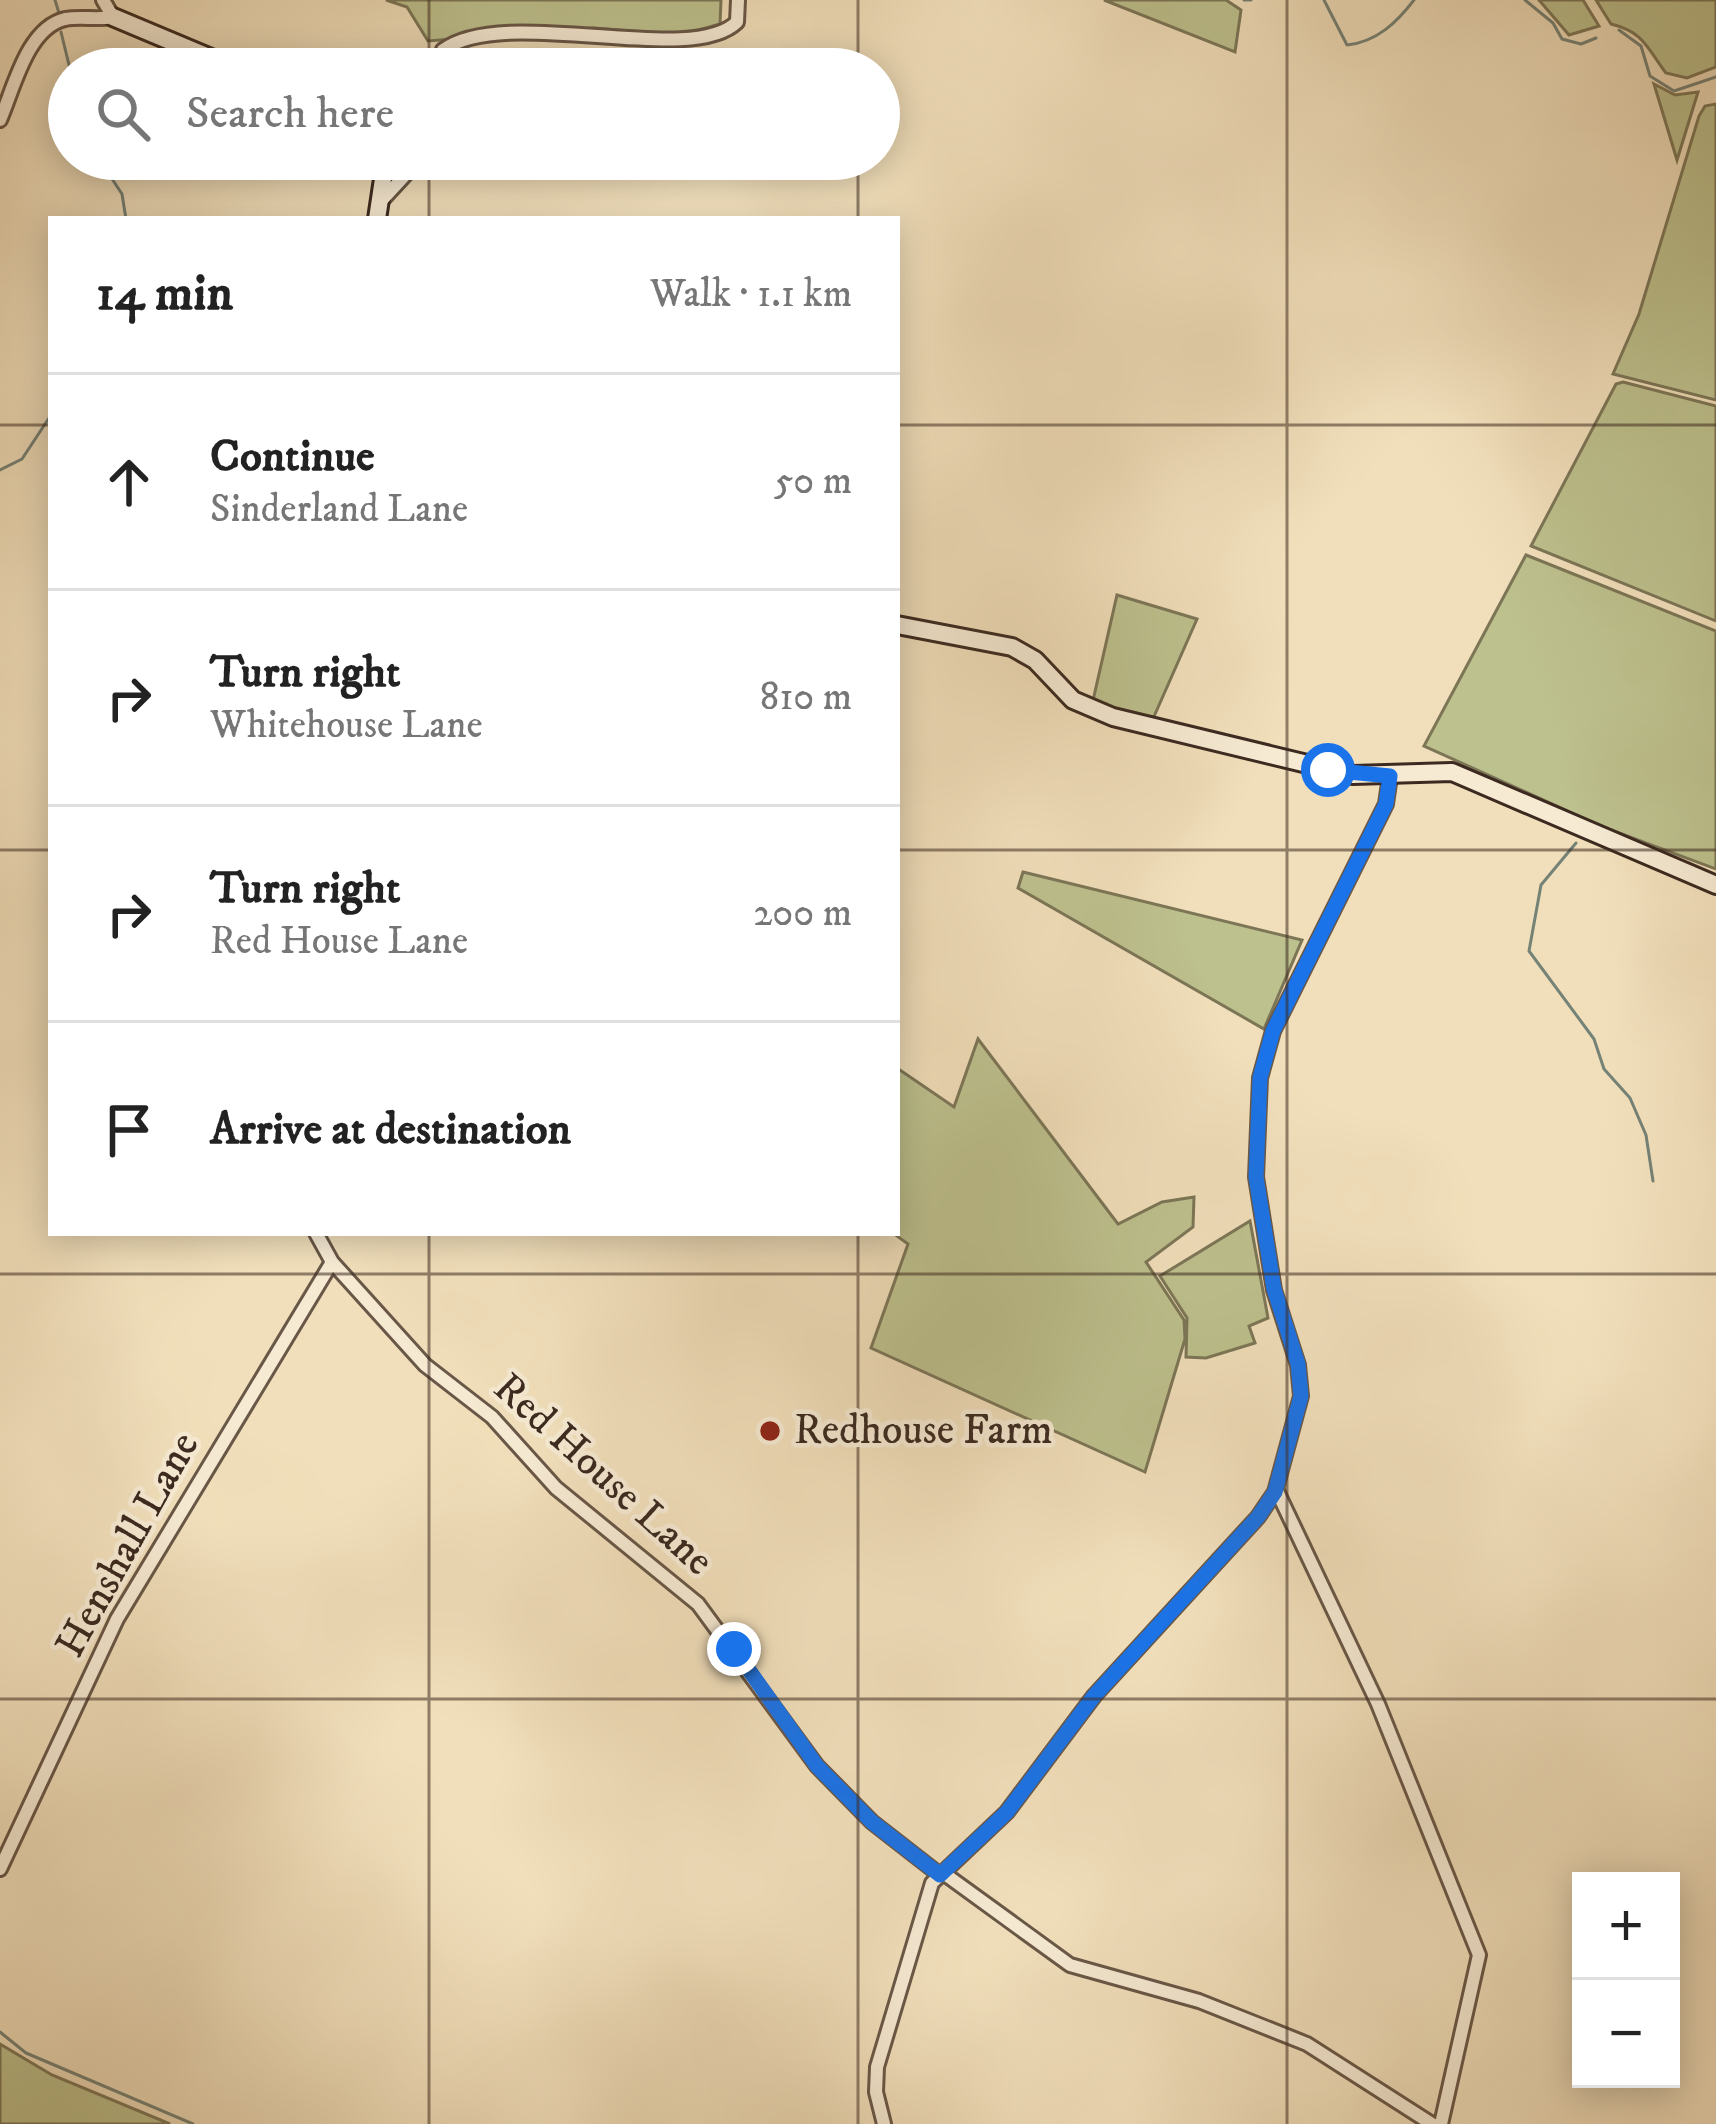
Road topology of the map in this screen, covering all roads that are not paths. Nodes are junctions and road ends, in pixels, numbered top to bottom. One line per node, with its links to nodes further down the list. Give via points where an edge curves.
1 (103, 0): 3 (street)
2 (738, 0): 5 (street, via 737,22 675,42 602,33 466,39)
3 (113, 17): 4 (street); 6 (street, via 48,24)
4 (187, 48)
5 (447, 48)
6 (0, 120)
7 (385, 180): 9 (street)
8 (401, 180): 9 (street)
9 (384, 198): 10 (street)
10 (378, 216)
11 (900, 626): 12 (street, via 1012,647 1072,700 1113,718 1328,770)
12 (1390, 776): 13 (street, via 1433,769 1463,776); 16 (street, via 1386,804 1273,1031 1260,1078 1256,1177 1301,1396)
13 (1716, 885)
14 (318, 1236): 15 (street, Red House Lane)
15 (332, 1262): 17 (street, Henshall Lane, via 117,1619); 18 (street, Red House Lane, via 425,1365 504,1427 556,1488 698,1604 817,1766 872,1822)
16 (1276, 1489): 18 (street, via 1094,1696 1007,1812); 20 (street, via 1378,1704 1479,1955)
17 (0, 1869)
18 (941, 1874): 19 (street, via 925,1897 877,2067); 20 (street, Red House Lane, via 1070,1965 1198,2001 1307,2044)
19 (884, 2124)
20 (1436, 2124)

